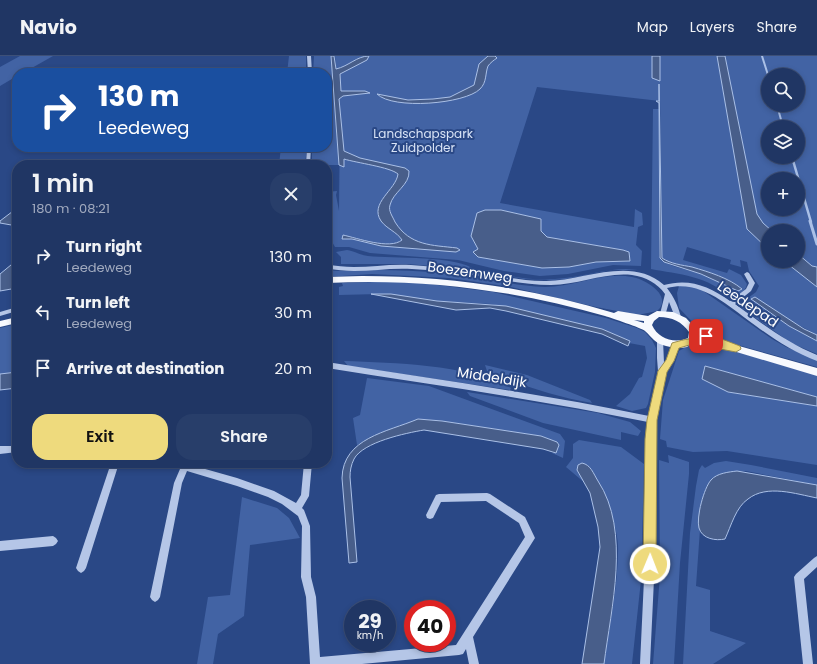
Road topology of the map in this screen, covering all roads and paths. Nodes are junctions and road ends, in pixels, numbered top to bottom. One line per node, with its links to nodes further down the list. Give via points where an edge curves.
1 (310, 56): 2 (street)
2 (310, 68)
3 (332, 267): 6 (street, via 425,268 534,283 572,281 603,273 627,272 646,276)
4 (747, 274): 8 (street, via 752,283 749,290)
5 (332, 280): 15 (main road, Boezemweg, via 404,278 452,281 501,289)
6 (663, 287): 7 (street); 8 (street, Leedepad, via 678,284 694,285)
7 (668, 295): 11 (street); 12 (street)
8 (730, 304): 19 (street, Leedepad, via 776,337)
9 (12, 310): 10 (street)
10 (0, 314)
11 (663, 314): 12 (main road); 15 (main road, via 653,316)
12 (678, 316): 16 (main road, via 690,326)
13 (12, 321): 14 (main road)
14 (0, 324)
15 (649, 324): 17 (main road)
16 (693, 336): 18 (main road, via 688,343); 22 (main road)
17 (660, 340): 18 (main road); 21 (street)
18 (676, 345): 21 (street, via 670,361)
19 (817, 358)
20 (332, 366): 23 (street, Middeldijk, via 525,396)
21 (662, 371): 23 (street)
22 (817, 372)
23 (652, 420): 40 (street)
24 (12, 449): 25 (street)
25 (0, 450)
26 (113, 468): 35 (street)
27 (185, 468): 36 (street, via 178,483)
28 (188, 468): 30 (street, via 262,491 285,500)
29 (308, 468): 30 (street, via 305,496)
30 (296, 509): 38 (street, via 301,513 306,526 306,576 311,597)
31 (430, 516): 37 (street, via 439,498 487,497 522,520 530,538)
32 (53, 541): 33 (street)
33 (0, 546)
34 (817, 561): 41 (street, via 799,577)
35 (81, 568)
36 (154, 597)
37 (468, 635): 38 (street, via 459,650); 39 (street)
38 (315, 664)
39 (474, 664)
40 (645, 664)
41 (808, 664)

